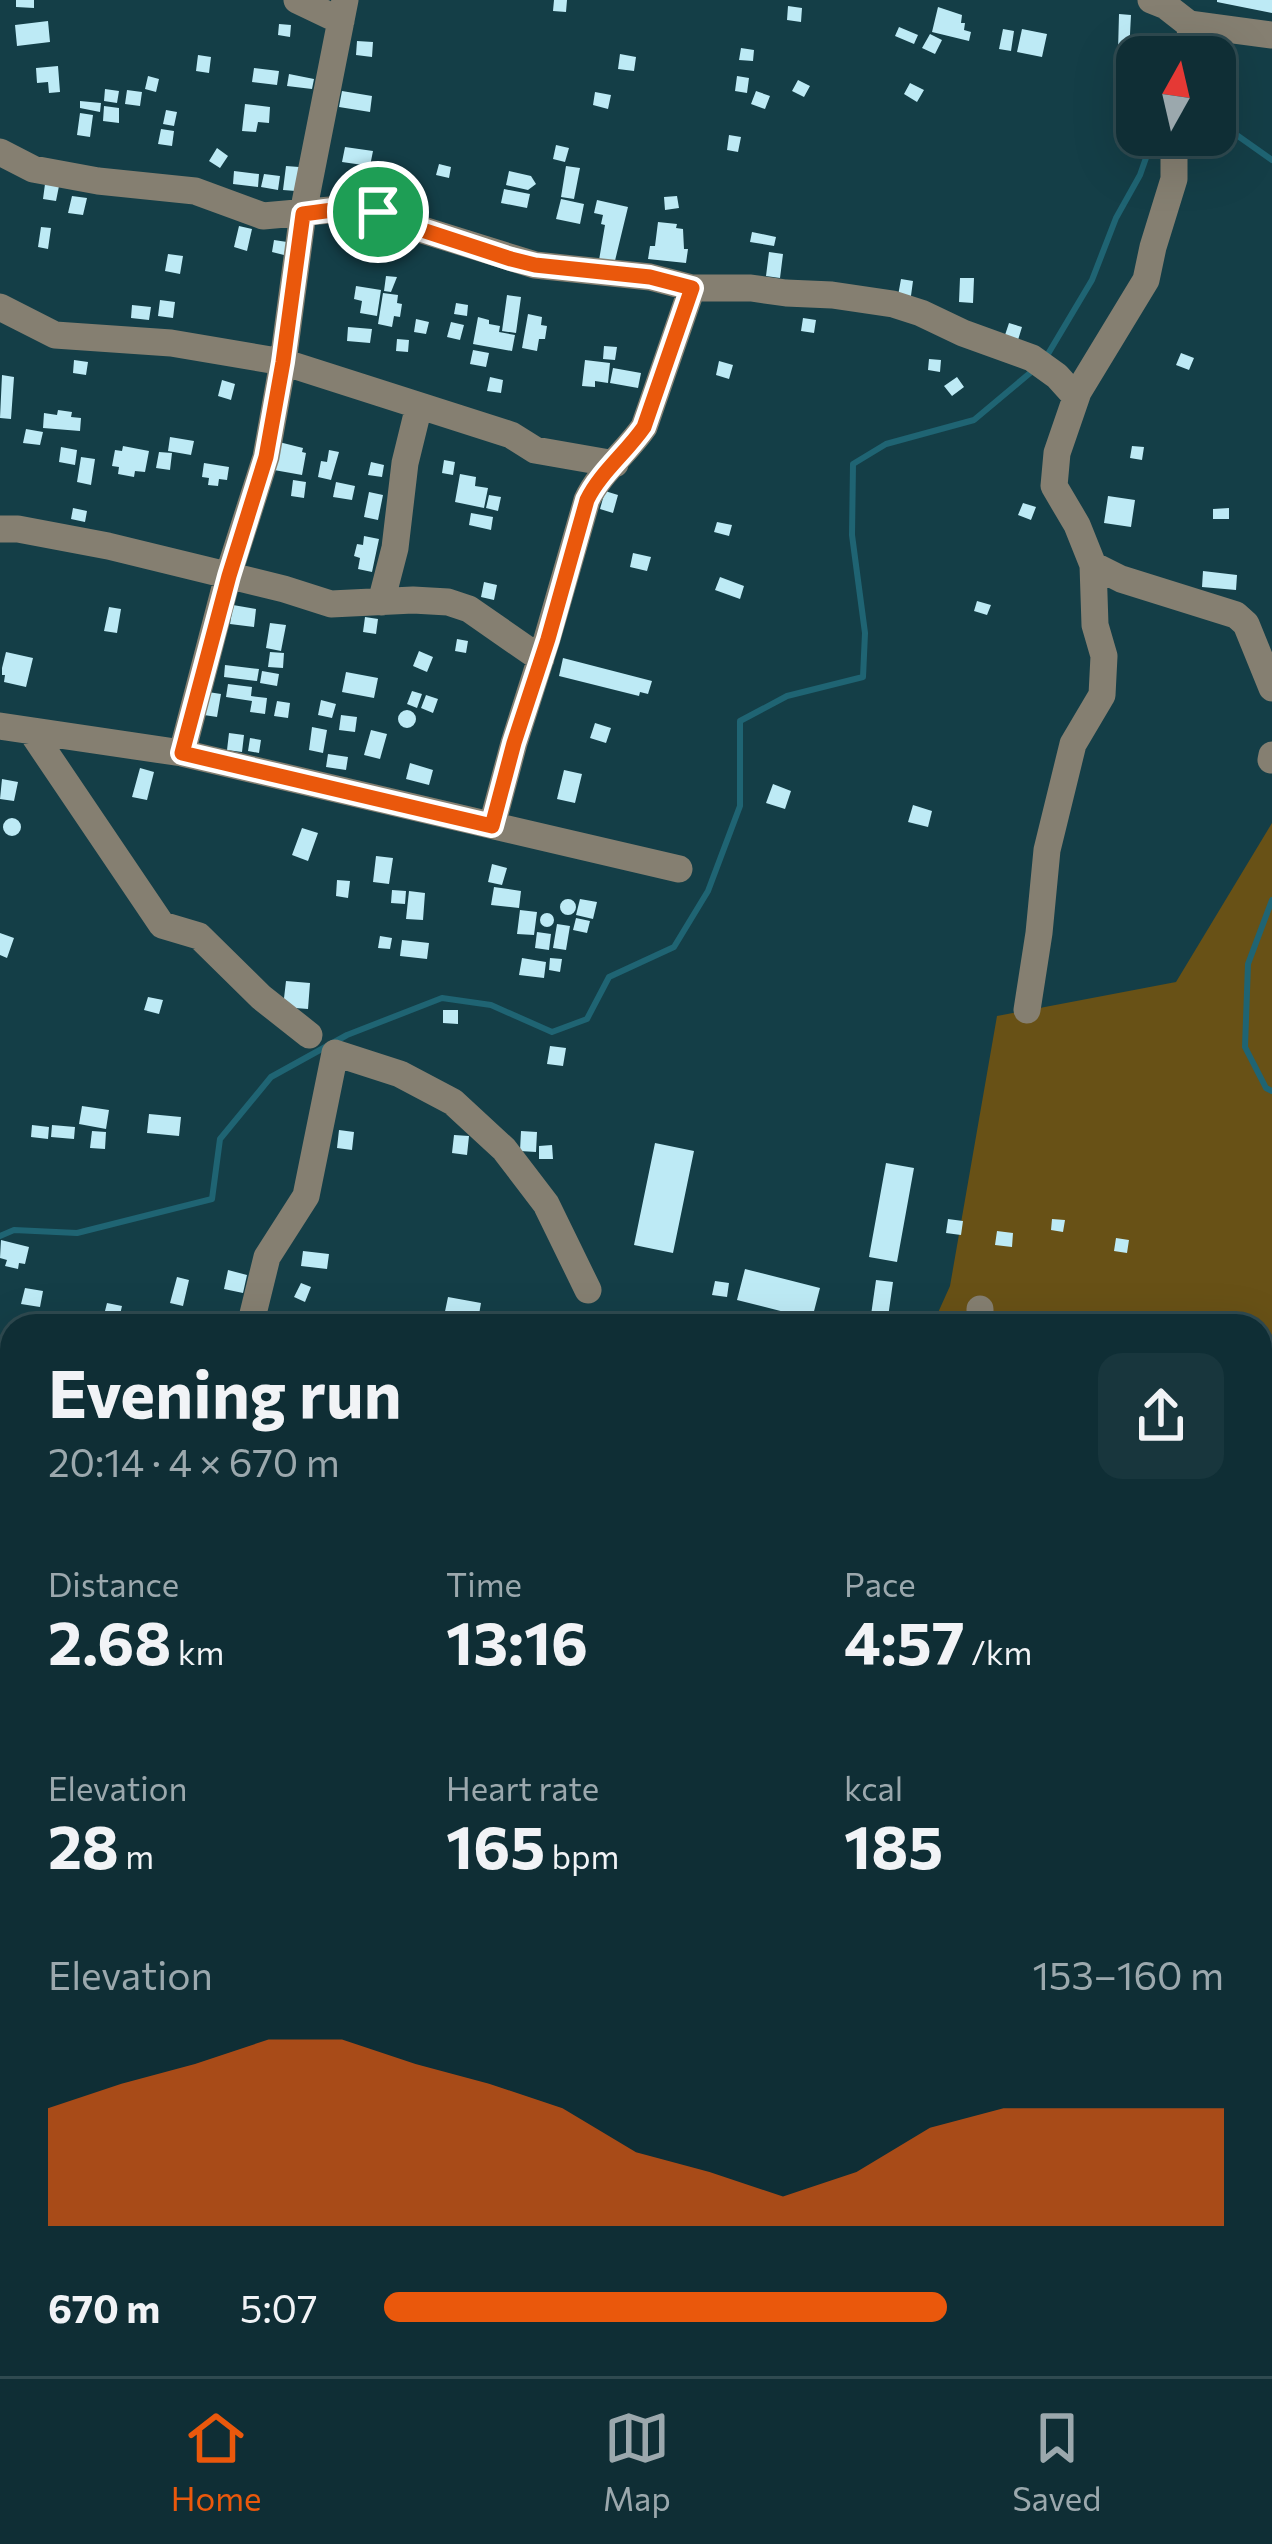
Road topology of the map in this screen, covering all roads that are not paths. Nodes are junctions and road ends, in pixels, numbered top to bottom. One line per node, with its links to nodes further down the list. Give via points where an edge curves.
1 (297, 0): 3 (street)
2 (1151, 0): 4 (street)
3 (343, 10): 9 (street)
4 (1189, 24): 5 (street); 6 (street)
5 (1272, 35)
6 (1191, 36)
7 (0, 152): 9 (street, via 33,169 195,190 263,216)
8 (1174, 156): 13 (street, via 1146,280)
9 (303, 214): 10 (street, via 364,207 511,259); 12 (street)
10 (692, 288): 13 (street, via 893,304 1032,358); 15 (street, via 644,427)
11 (0, 307): 12 (street, via 55,335)
12 (283, 362): 14 (street); 18 (street, via 266,457)
13 (1076, 397): 17 (street, via 1054,486)
14 (419, 406): 15 (street, via 535,450); 19 (street)
15 (615, 464): 20 (street, via 587,500)
16 (0, 529): 18 (street)
17 (1093, 565): 21 (street, via 1236,615); 27 (street, via 1102,695 1073,744 1047,850)
18 (229, 576): 19 (street, via 331,604); 24 (street)
19 (381, 602): 20 (street, via 469,609)
20 (541, 659): 25 (street)
21 (1272, 688)
22 (0, 727): 23 (street)
23 (31, 731): 24 (street); 28 (street, via 162,925 199,936)
24 (182, 753): 25 (street)
25 (492, 826): 26 (street)
26 (679, 869)
27 (1027, 1010)
28 (309, 1035)
29 (588, 1290): 30 (street, via 546,1204 453,1102 335,1053 307,1196 267,1257)
30 (253, 1314)

